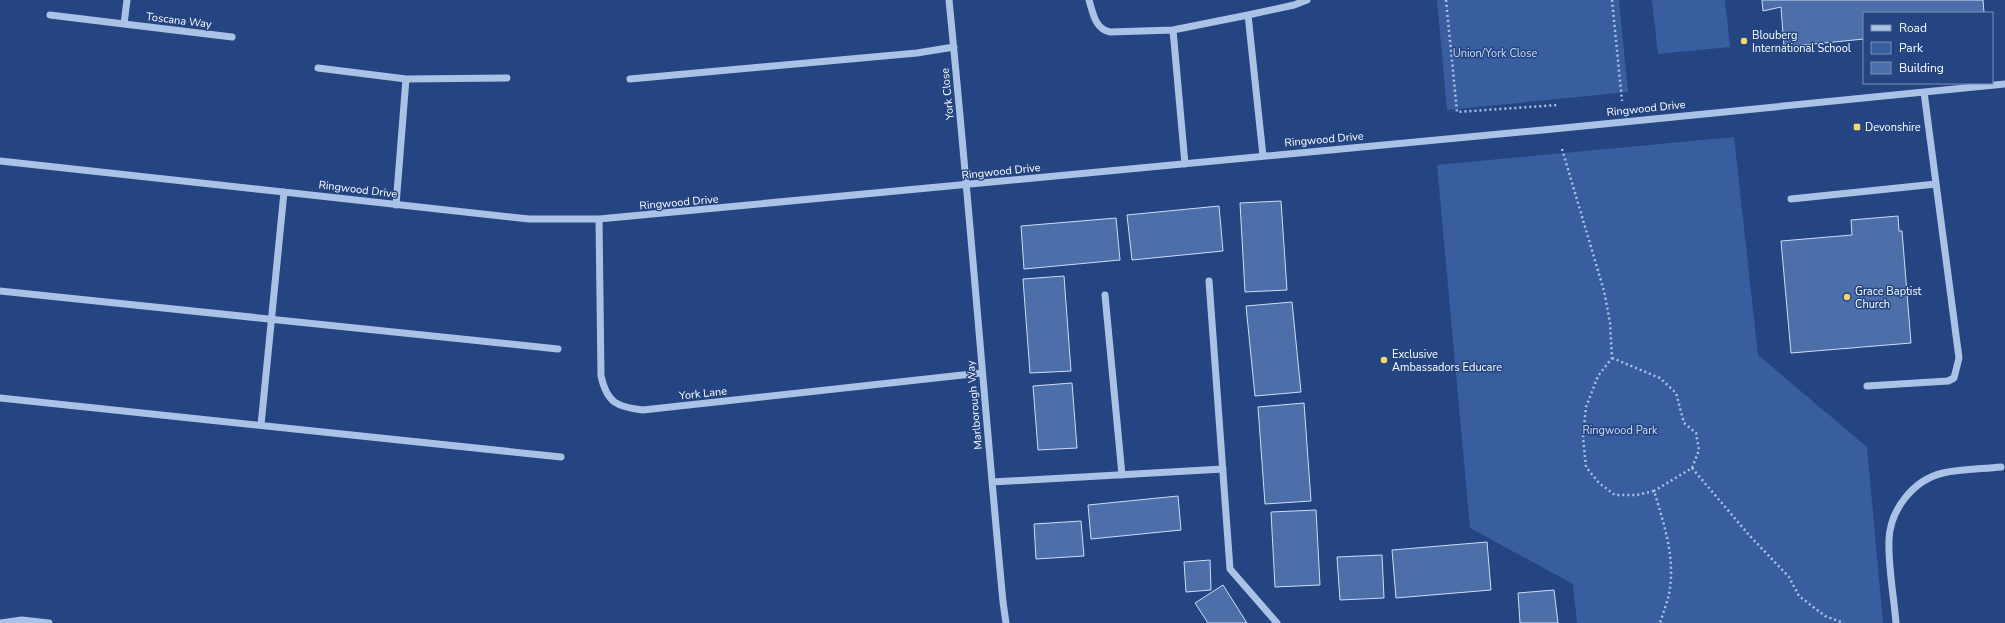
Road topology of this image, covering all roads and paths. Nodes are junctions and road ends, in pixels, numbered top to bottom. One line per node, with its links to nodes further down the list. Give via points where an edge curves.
1 (126, 0): 9 (street)
2 (949, 0): 12 (street, York Close)
3 (1089, 0): 10 (street, via 1095,21 1104,31)
4 (1307, 0): 8 (street)
5 (1446, 0): 19 (path, via 1457,112)
6 (1612, 0): 20 (path)
7 (50, 15): 9 (street, Toscana Way)
8 (1248, 15): 10 (street); 22 (street)
9 (124, 24): 11 (street, Toscana Way)
10 (1173, 30): 24 (street)
11 (232, 37)
12 (954, 47): 16 (street, via 917,53); 26 (street, York Close)
13 (318, 68): 15 (street)
14 (507, 78): 15 (street)
15 (406, 79): 29 (street)
16 (630, 79)
17 (2005, 84): 18 (street, Ringwood Drive)
18 (1924, 92): 20 (street, Ringwood Drive); 25 (street)
19 (1558, 105)
20 (1624, 122): 22 (street, Ringwood Drive)
21 (1562, 149): 36 (path, via 1604,292 1610,322)
22 (1263, 156): 24 (street, Ringwood Drive)
23 (0, 161): 27 (street, Ringwood Drive)
24 (1185, 164): 26 (street, Ringwood Drive)
25 (1936, 184): 28 (street); 38 (street, via 1959,358 1957,370 1954,378 1948,381)
26 (967, 185): 30 (street, Ringwood Drive); 37 (street, Marlborough Way)
27 (284, 192): 29 (street, Ringwood Drive); 34 (street)
28 (1791, 199)
29 (396, 204): 30 (street, Ringwood Drive, via 529,219)
30 (599, 220): 37 (street, York Lane, via 601,376 608,396 622,407 643,410)
31 (1209, 281): 44 (street)
32 (0, 291): 34 (street)
33 (1105, 295): 45 (street)
34 (271, 319): 35 (street); 40 (street)
35 (558, 349)
36 (1612, 358): 43 (path, via 1660,378 1676,393 1684,424 1696,433 1699,450); 47 (path, via 1598,376 1586,407 1583,438 1586,467 1599,483 1615,495 1637,495)
37 (981, 373): 46 (street, Marlborough Way)
38 (1867, 386)
39 (0, 398): 40 (street)
40 (260, 425): 41 (street)
41 (561, 457)
42 (2001, 467): 54 (street, via 1943,473 1914,488 1903,500 1895,513 1889,540)
43 (1692, 468): 47 (path); 53 (path, via 1789,577 1799,596 1824,616)
44 (1223, 469): 45 (street); 51 (street, via 1230,569)
45 (1122, 475): 46 (street)
46 (992, 482): 50 (street, Marlborough Way)
47 (1654, 491): 52 (path, via 1665,528 1671,564 1669,593)
48 (0, 623): 49 (street, via 22,620)
49 (49, 623)
50 (1006, 623)
51 (1277, 623)
52 (1660, 623)
53 (1844, 623)
54 (1896, 623)

